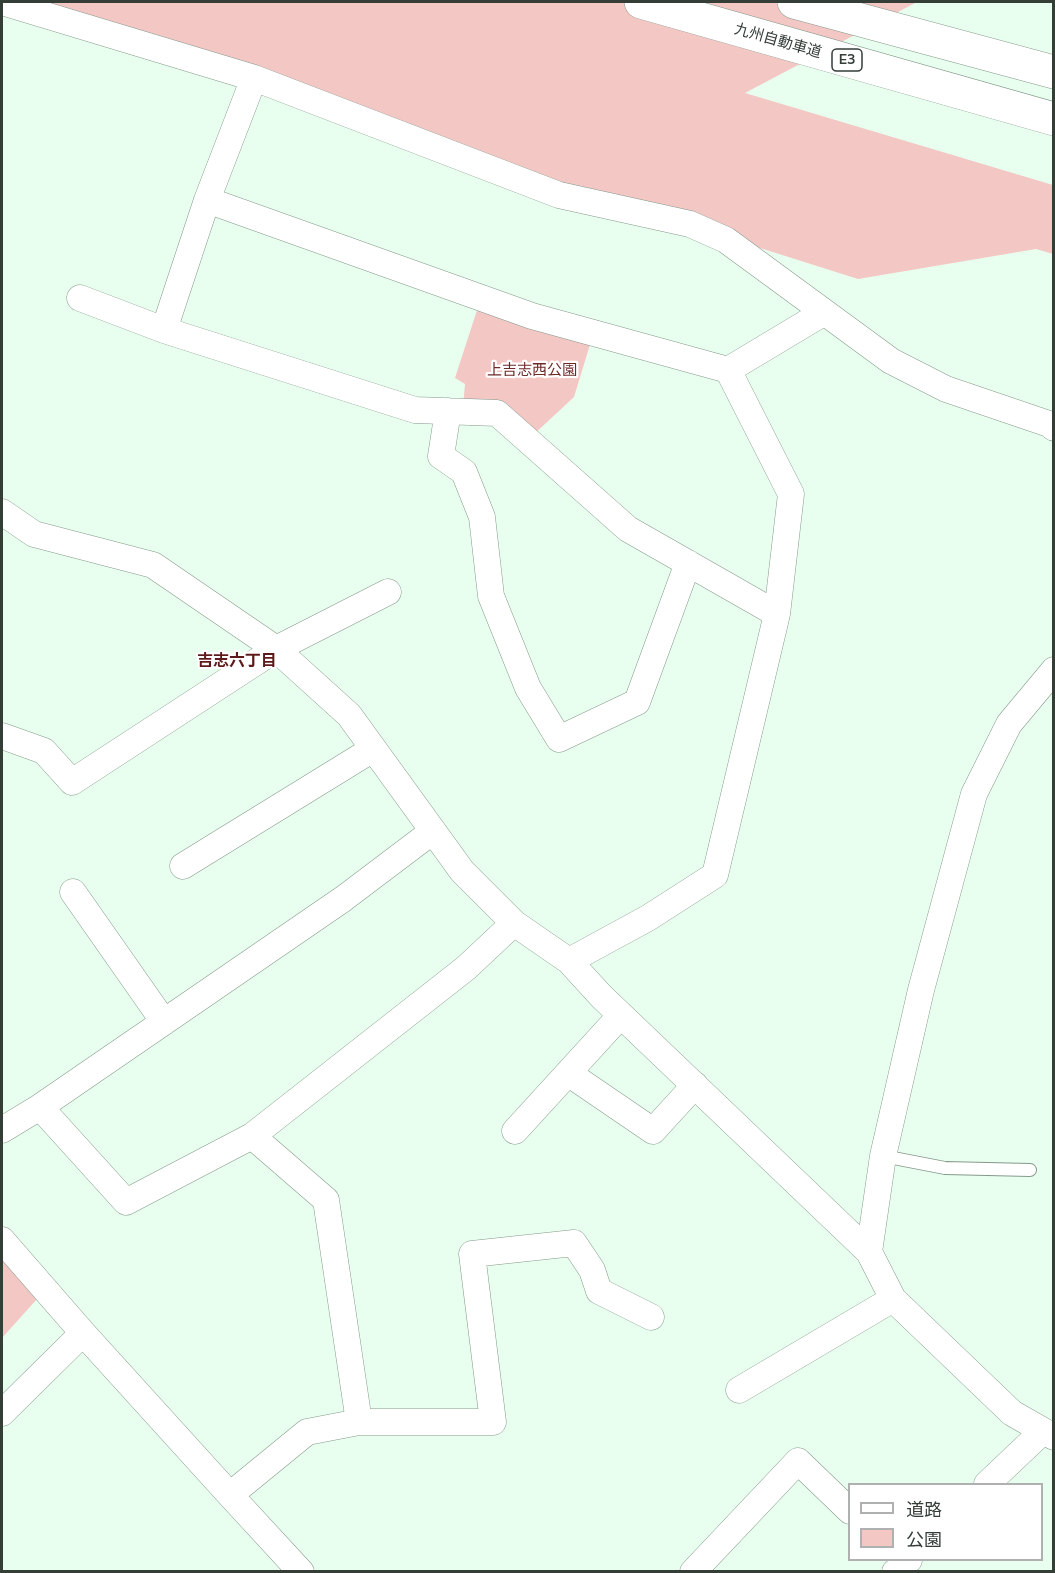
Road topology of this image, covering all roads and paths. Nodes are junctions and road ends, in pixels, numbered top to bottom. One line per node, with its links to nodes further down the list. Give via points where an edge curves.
1 (2, 2): 7 (street)
2 (641, 2): 8 (highway, 九州自動車道 / E3)
3 (794, 2): 6 (highway)
4 (827, 2): 5 (highway)
5 (1053, 48)
6 (1053, 72)
7 (254, 78): 9 (street); 11 (street, via 559,195 690,224 726,240)
8 (1053, 119)
9 (207, 200): 12 (street); 13 (street, via 532,316)
10 (80, 298): 12 (street)
11 (823, 312): 13 (street); 15 (street, via 891,362 946,389)
12 (164, 330): 14 (street, via 415,410)
13 (728, 370): 19 (street, via 790,494)
14 (448, 411): 17 (street, via 497,413 628,529); 17 (street, via 441,456 464,472 482,517 490,596 528,688 560,739 637,702)
15 (1053, 428)
16 (2, 512): 20 (street, via 34,534 153,565)
17 (688, 563): 19 (street)
18 (388, 592): 20 (street)
19 (777, 614): 28 (street, via 715,875 648,918)
20 (276, 650): 22 (street, via 72,782 44,751); 23 (street, via 349,715)
21 (1053, 670): 37 (street, via 1009,724 974,794 921,990)
22 (2, 736)
23 (373, 749): 24 (street); 25 (street)
24 (433, 831): 27 (street, via 462,870); 30 (street, via 343,899)
25 (183, 866)
26 (73, 892): 30 (street)
27 (514, 923): 28 (street); 36 (street, via 466,968)
28 (569, 961): 29 (street)
29 (621, 1015): 31 (street); 32 (street)
30 (164, 1022): 33 (street)
31 (568, 1073): 32 (street, via 653,1131); 35 (street)
32 (695, 1085): 40 (street)
33 (40, 1107): 34 (street); 36 (street, via 126,1202)
34 (2, 1130)
35 (515, 1131)
36 (252, 1136): 46 (street, via 326,1200)
37 (883, 1156): 38 (lane, via 945,1168); 40 (street)
38 (1030, 1170)
39 (2, 1240): 43 (street)
40 (869, 1252): 41 (street)
41 (893, 1299): 44 (street); 47 (street, via 1012,1413)
42 (651, 1317): 46 (street, via 599,1291 592,1270 574,1243 472,1254 493,1422)
43 (82, 1333): 45 (street); 49 (street)
44 (739, 1390)
45 (2, 1413)
46 (359, 1422): 49 (street, via 308,1432)
47 (1048, 1434): 48 (street)
48 (989, 1483)
49 (230, 1495): 51 (street)
50 (848, 1510): 52 (street, via 798,1461)
51 (302, 1572)
52 (693, 1572)

